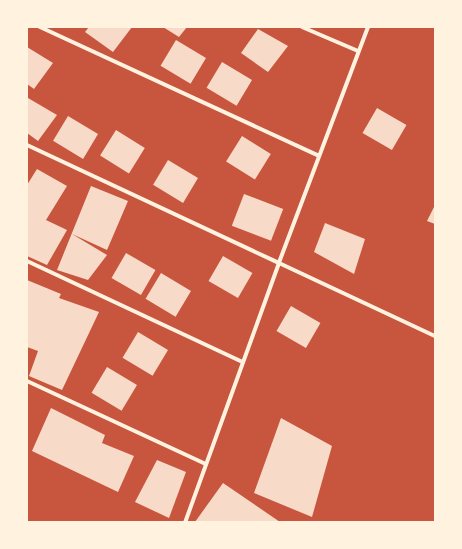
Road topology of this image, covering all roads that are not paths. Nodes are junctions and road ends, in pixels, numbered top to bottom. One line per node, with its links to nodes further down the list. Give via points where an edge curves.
1 (40, 27): 6 (street)
2 (302, 27): 4 (street)
3 (368, 27): 4 (street)
4 (358, 51): 6 (street)
5 (27, 145): 8 (street)
6 (317, 155): 8 (street)
7 (27, 261): 10 (street)
8 (279, 263): 9 (street); 10 (street)
9 (435, 336)
10 (243, 362): 12 (street)
11 (27, 381): 12 (street)
12 (206, 464): 13 (street)
13 (185, 522)

